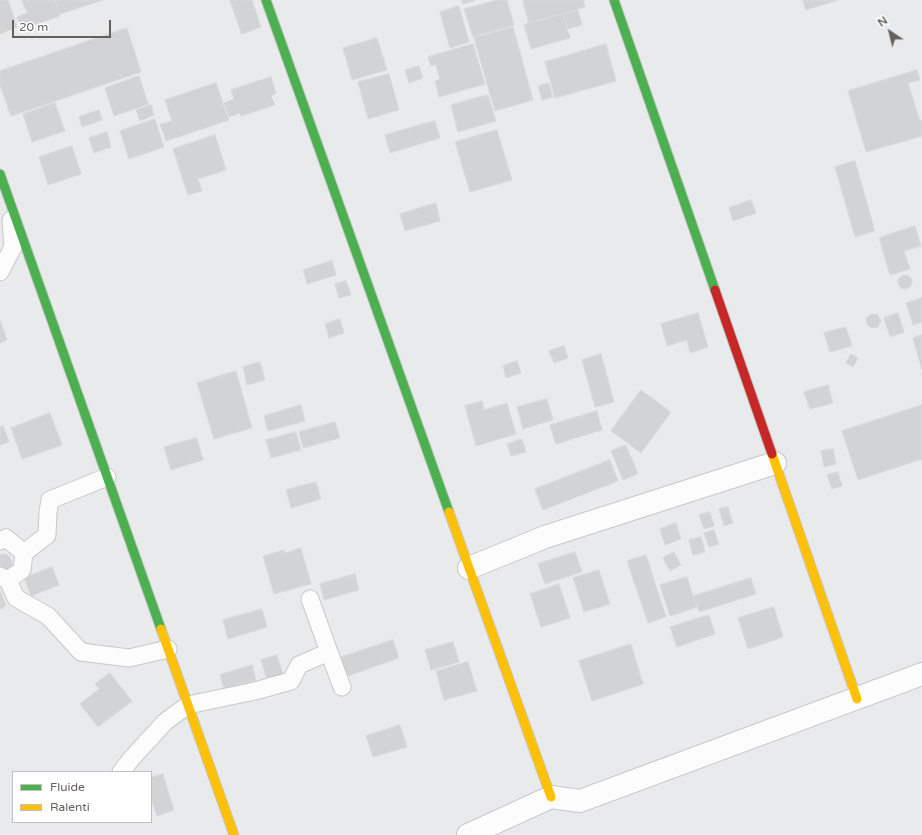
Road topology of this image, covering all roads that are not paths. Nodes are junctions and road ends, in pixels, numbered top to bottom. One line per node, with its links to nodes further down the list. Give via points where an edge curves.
1 (266, 0): 10 (street)
2 (614, 0): 6 (street)
3 (0, 174): 4 (street)
4 (10, 202): 5 (lane, via 13,247); 7 (street)
5 (0, 272)
6 (775, 463): 10 (street, via 545,537); 17 (street)
7 (107, 477): 9 (lane, via 50,500 47,535); 13 (street)
8 (0, 541): 9 (lane, via 6,538)
9 (24, 553): 11 (lane, via 22,570)
10 (469, 568): 20 (street)
11 (4, 578): 13 (lane, via 16,598 48,616 81,652 129,658)
12 (310, 599): 14 (lane)
13 (168, 649): 18 (street)
14 (329, 652): 16 (lane); 18 (lane, via 300,665 291,681)
15 (922, 674): 17 (street)
16 (342, 687)
17 (857, 699): 20 (street, via 580,801)
18 (188, 705): 19 (lane, via 165,722); 21 (street)
19 (122, 771)
20 (551, 797): 22 (street)
21 (234, 835)
22 (468, 835)

